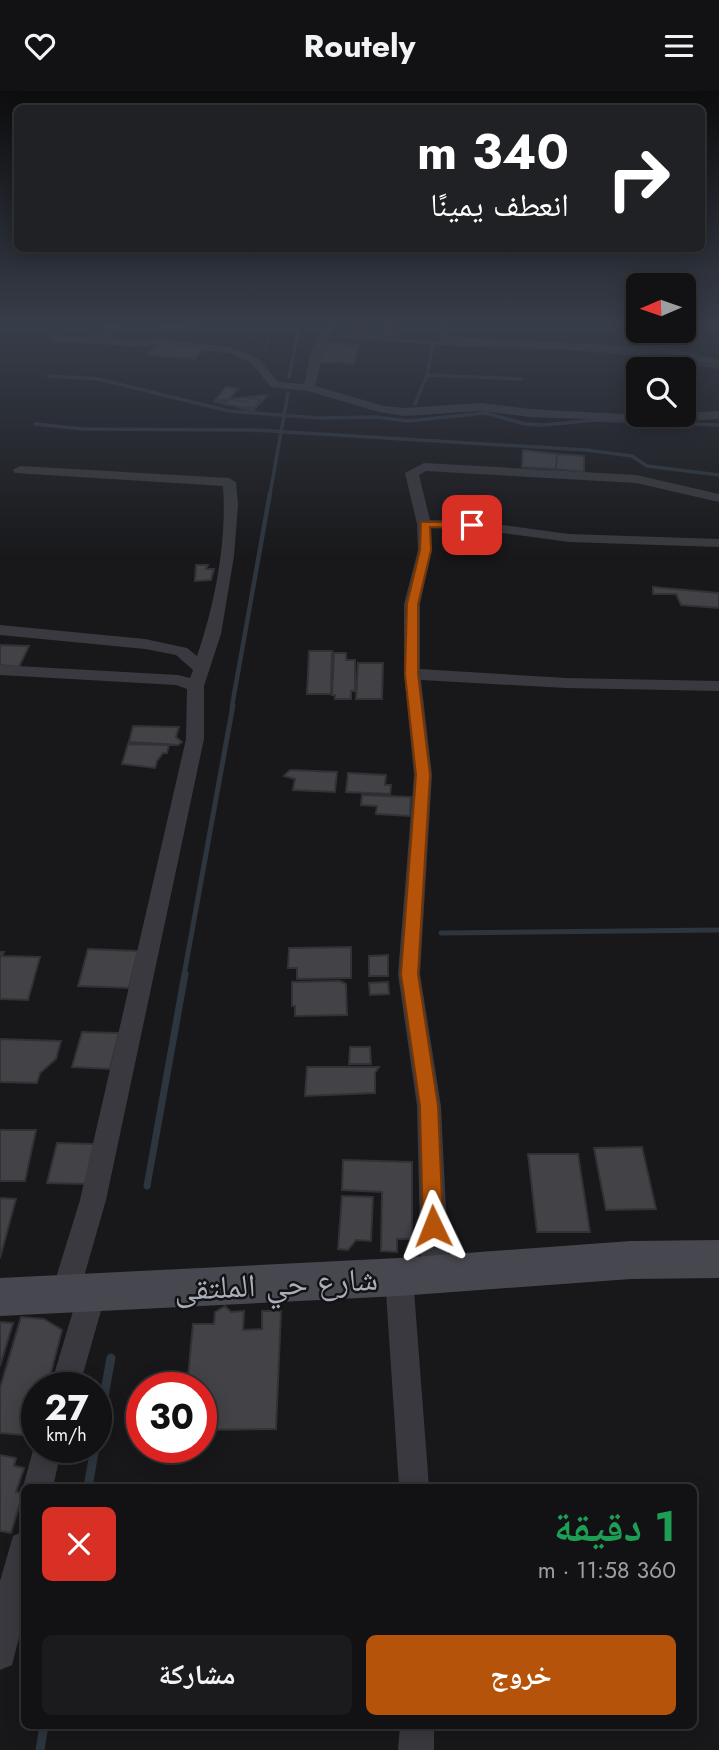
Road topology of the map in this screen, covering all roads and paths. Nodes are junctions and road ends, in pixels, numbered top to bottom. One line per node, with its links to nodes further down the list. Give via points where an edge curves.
1 (367, 404): 2 (street, via 404,412 481,407 530,413)
2 (719, 415)
3 (20, 470): 10 (street, via 229,482 232,505 227,556 213,634)
4 (719, 498): 5 (street, via 636,479 424,467 412,473)
5 (424, 524): 6 (street, via 472,525 569,538); 9 (street, via 425,550 412,604)
6 (719, 543)
7 (0, 630): 10 (street, via 181,651)
8 (0, 670): 10 (street, via 178,680)
9 (412, 674): 11 (street); 13 (street, via 423,775 409,974 429,1106)
10 (198, 676): 14 (street, via 195,739 93,1200)
11 (719, 686)
12 (719, 1259): 13 (street, شارع حي الملتقى, via 631,1260)
13 (417, 1276): 14 (street, شارع حي الملتقى); 19 (street)
14 (78, 1294): 15 (street, شارع حي الملتقى); 16 (street)
15 (0, 1297)
16 (66, 1372)
17 (43, 1463): 18 (street)
18 (39, 1484)
19 (414, 1484)
20 (21, 1560): 21 (street)
21 (0, 1653)
22 (417, 1729): 23 (street)
23 (416, 1750)

